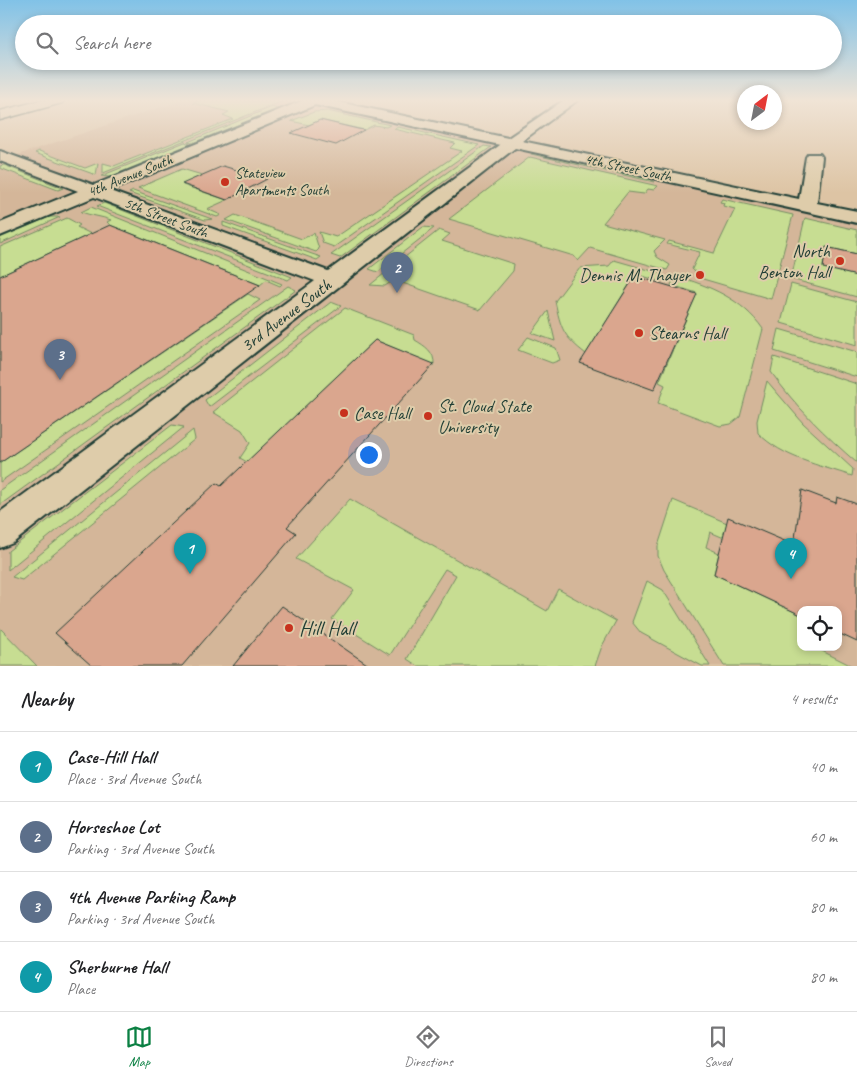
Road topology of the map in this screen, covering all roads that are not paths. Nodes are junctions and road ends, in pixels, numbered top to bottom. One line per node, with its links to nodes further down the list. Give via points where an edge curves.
1 (238, 131): 7 (street, 4th Avenue South)
2 (456, 131): 4 (street, 4th Street South)
3 (528, 131): 4 (street, 3rd Avenue South)
4 (511, 143): 8 (street, 4th Street South); 11 (street, 3rd Avenue South)
5 (0, 156): 7 (street, 5th Street South)
6 (814, 157): 8 (street)
7 (94, 191): 10 (street, 4th Avenue South); 11 (street, 5th Street South)
8 (807, 207): 9 (street, 4th Street South)
9 (857, 218)
10 (0, 230)
11 (332, 280): 12 (street, 3rd Avenue South)
12 (0, 532)

